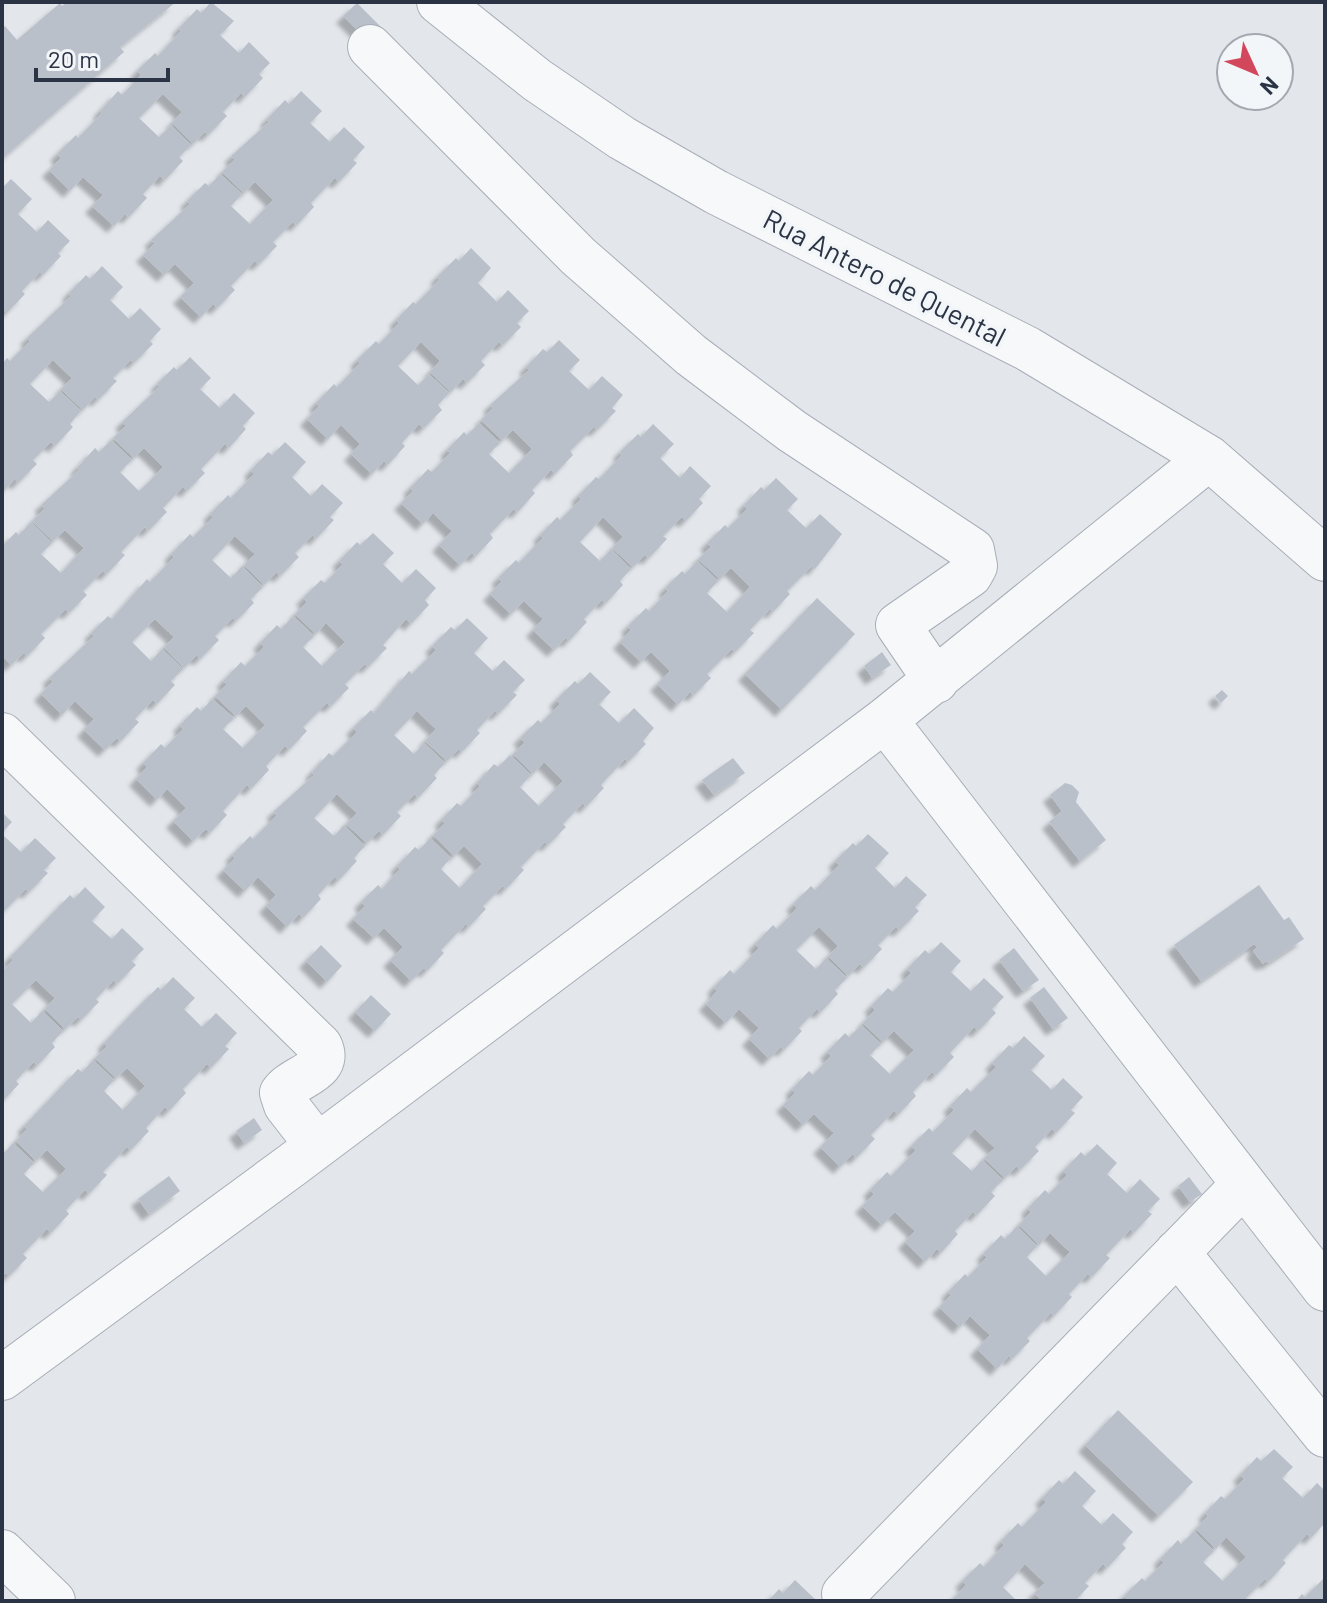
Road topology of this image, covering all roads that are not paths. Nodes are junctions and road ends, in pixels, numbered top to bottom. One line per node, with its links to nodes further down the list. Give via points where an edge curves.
1 (439, 2): 3 (street, Rua Antero de Quental, via 537,80 622,138 716,192 1028,349)
2 (370, 47): 5 (street, via 578,256 691,355 792,431 972,550 975,566 970,575 898,625)
3 (1209, 458): 4 (street, Rua Antero de Quental); 5 (street)
4 (1325, 559)
5 (936, 681): 6 (street)
6 (885, 720): 8 (street); 9 (street)
7 (2, 735): 8 (street, via 320,1046 322,1063 282,1093)
8 (317, 1145): 12 (street)
9 (1243, 1185): 10 (street); 11 (street)
10 (1177, 1252): 13 (street); 15 (street)
11 (1325, 1289)
12 (2, 1378)
13 (1325, 1435)
14 (2, 1552): 16 (street)
15 (844, 1594)
16 (53, 1601)

